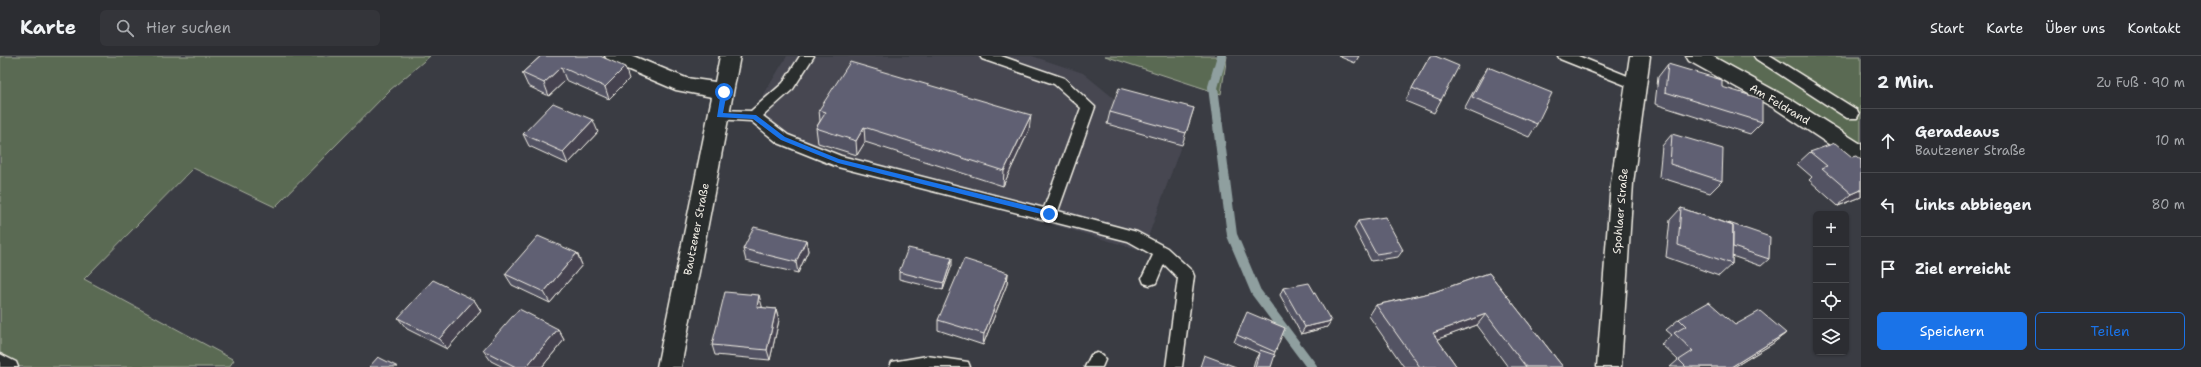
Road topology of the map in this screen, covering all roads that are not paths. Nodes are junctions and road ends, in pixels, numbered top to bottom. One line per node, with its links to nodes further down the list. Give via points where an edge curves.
1 (615, 56): 10 (street, via 683,85)
2 (730, 56): 10 (street, Bautzener Straße)
3 (807, 56): 13 (lane, via 788,86)
4 (987, 56): 15 (lane, via 1059,81 1088,107)
5 (1565, 56): 9 (lane)
6 (1640, 56): 9 (street, Spohlaer Straße)
7 (1760, 56): 11 (lane)
8 (1704, 57): 14 (street, Am Feldrand, via 1783,104)
9 (1635, 84): 24 (street, Spohlaer Straße, via 1622,183)
10 (724, 92): 12 (street, Bautzener Straße)
11 (1852, 114)
12 (719, 115): 13 (lane); 20 (street, Bautzener Straße)
13 (754, 116): 15 (lane, via 783,139 838,161)
14 (1861, 156)
15 (1049, 214): 16 (lane, via 1132,236)
16 (1162, 252): 17 (lane); 23 (lane, via 1186,276)
17 (1150, 278)
18 (0, 361): 19 (lane)
19 (10, 367)
20 (669, 367)
21 (898, 367): 22 (lane, via 927,363)
22 (962, 367)
23 (1174, 367)
24 (1609, 367)

